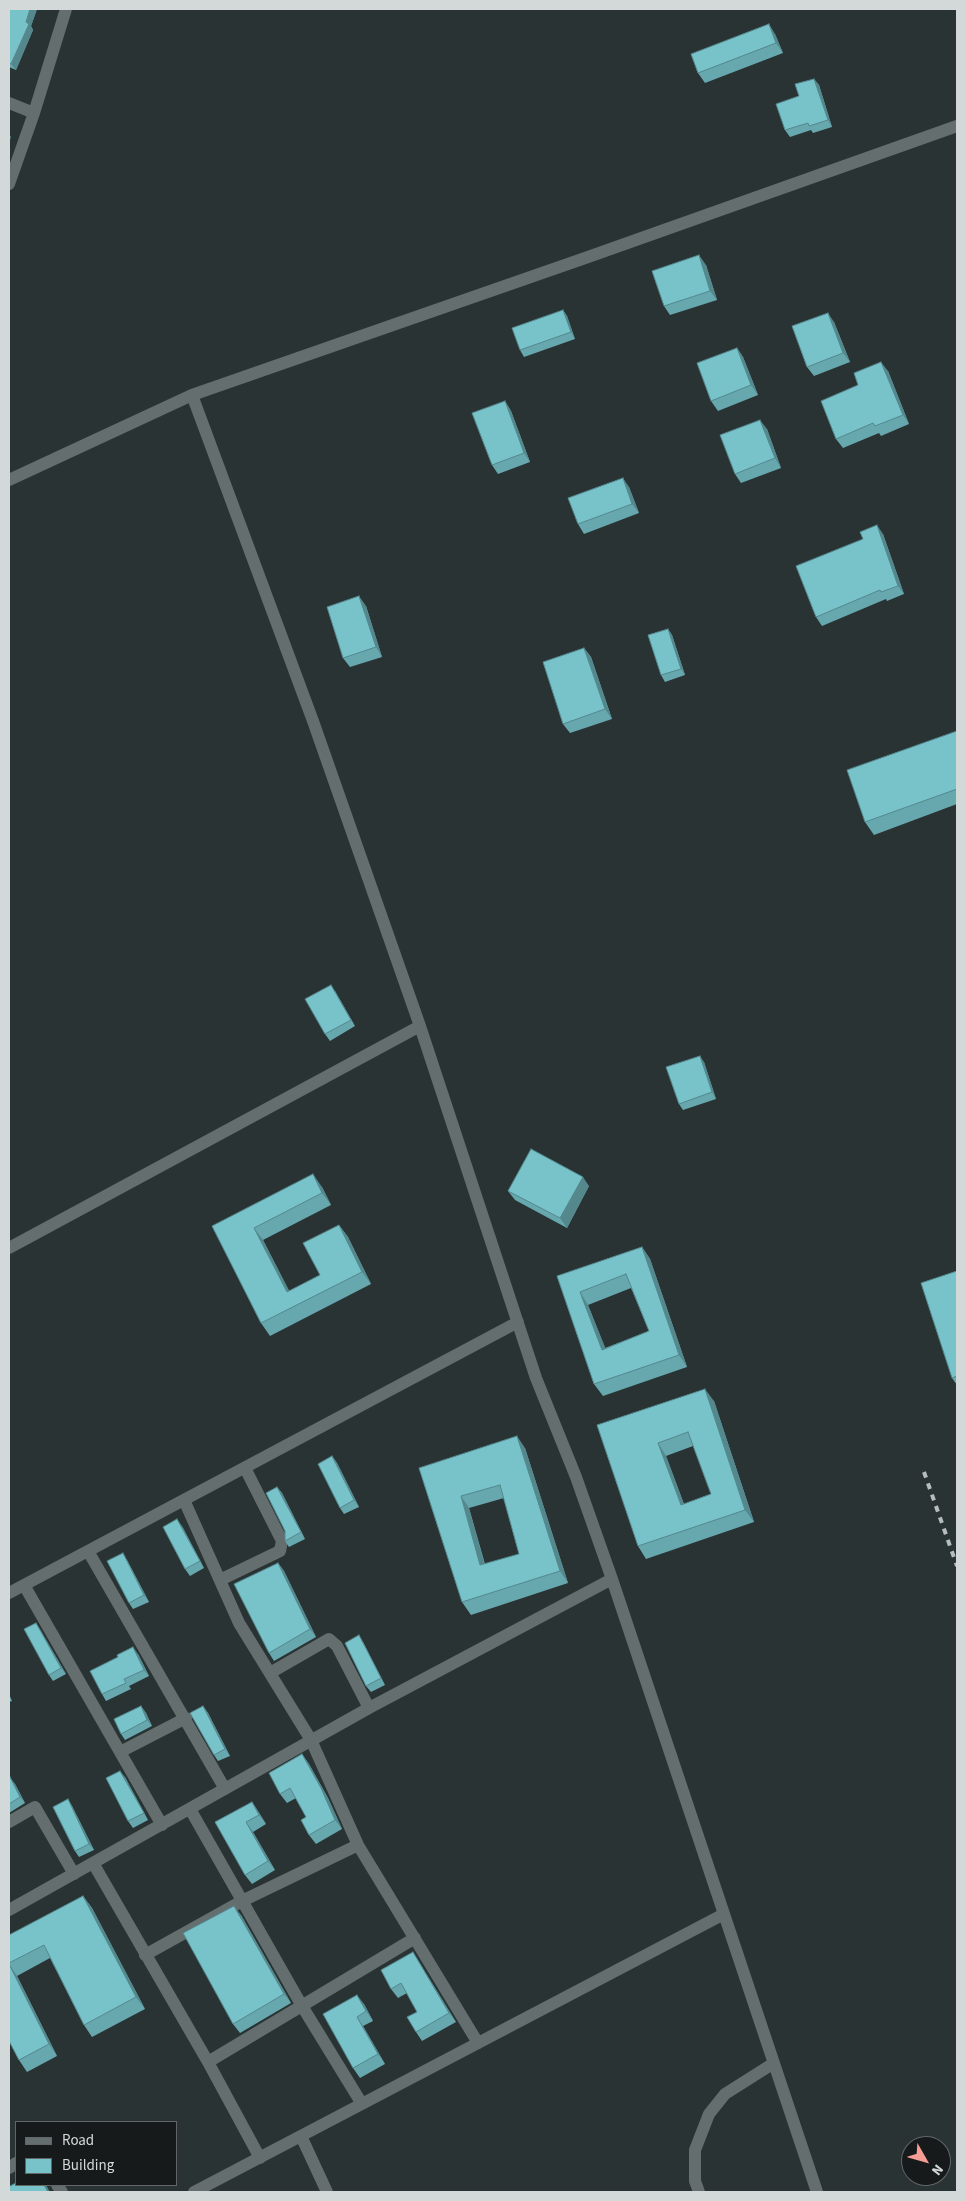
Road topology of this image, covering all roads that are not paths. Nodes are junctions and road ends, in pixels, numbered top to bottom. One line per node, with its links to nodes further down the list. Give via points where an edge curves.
1 (66, 9): 3 (street)
2 (9, 103): 3 (street)
3 (34, 113): 5 (street)
4 (957, 126): 6 (street)
5 (9, 184)
6 (192, 395): 7 (street); 8 (street, via 313,721)
7 (9, 480)
8 (420, 1026): 9 (street); 10 (street)
9 (9, 1248)
10 (518, 1322): 11 (street); 14 (street)
11 (245, 1468): 12 (street); 15 (street, via 282,1541 280,1551)
12 (184, 1500): 13 (street); 15 (street)
13 (88, 1551): 16 (street); 20 (street)
14 (612, 1579): 19 (street); 32 (street)
15 (220, 1580): 18 (street, via 239,1623)
16 (24, 1585): 17 (street); 22 (street)
17 (9, 1593)
18 (270, 1672): 19 (street, via 329,1639); 21 (street)
19 (370, 1708): 21 (street)
20 (186, 1718): 22 (street); 23 (street)
21 (311, 1740): 23 (street); 27 (street)
22 (120, 1752): 26 (street)
23 (224, 1789): 24 (street)
24 (190, 1809): 26 (street); 30 (street)
25 (9, 1822): 29 (street, via 35,1807)
26 (162, 1825): 28 (street)
27 (358, 1845): 30 (street); 33 (street)
28 (92, 1863): 29 (street); 34 (street)
29 (74, 1874): 31 (street)
30 (242, 1901): 34 (street); 35 (street)
31 (9, 1910)
32 (724, 1914): 36 (street); 38 (street)
33 (415, 1938): 35 (street); 36 (street)
34 (145, 1955): 37 (street)
35 (302, 2006): 37 (street); 39 (street)
36 (478, 2043): 39 (street)
37 (208, 2062): 41 (street)
38 (774, 2063): 44 (street, via 725,2094 709,2114 695,2150 695,2181); 45 (street)
39 (362, 2104): 40 (street)
40 (301, 2136): 41 (street); 43 (street)
41 (260, 2158): 42 (street)
42 (194, 2192)
43 (327, 2192)
44 (699, 2192)
45 (817, 2192)

